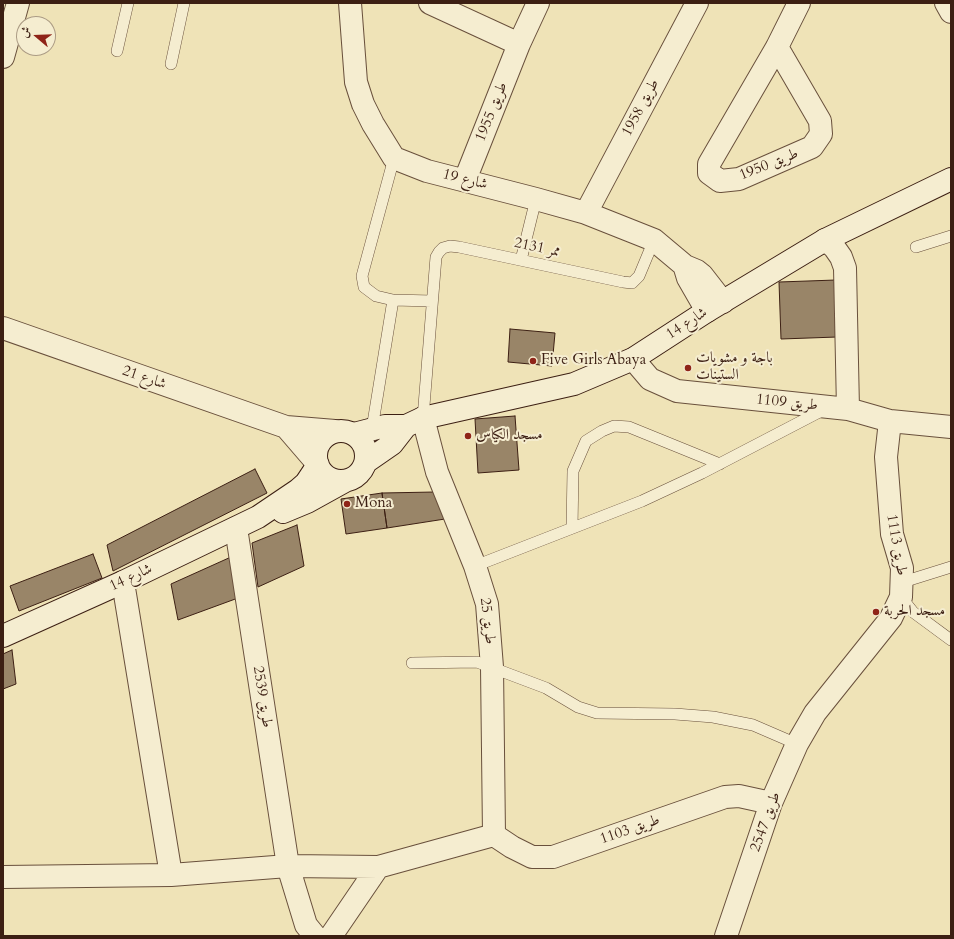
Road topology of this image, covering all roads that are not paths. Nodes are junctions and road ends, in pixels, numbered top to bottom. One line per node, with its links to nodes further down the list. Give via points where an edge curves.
1 (18, 3): 14 (street)
2 (128, 3): 13 (lane)
3 (184, 3): 15 (lane)
4 (350, 3): 16 (street, via 358,89 372,124)
5 (430, 3): 11 (street)
6 (538, 3): 11 (street, طريق 1955)
7 (697, 3): 20 (street, طريق 1958)
8 (799, 3): 12 (street, طريق 1950)
9 (946, 3): 10 (street)
10 (951, 12)
11 (520, 44): 18 (street, طريق 1955)
12 (777, 47): 12 (street, طريق 1950, via 709,164 709,173 720,181 739,179 812,147 821,134 820,121)
13 (117, 51)
14 (3, 57)
15 (171, 64)
16 (394, 158): 18 (street, شارع 19, via 427,171); 26 (lane, via 362,276 364,287 376,296)
17 (951, 179): 23 (street, شارع 14)
18 (465, 180): 19 (street, شارع 19)
19 (536, 199): 20 (street, شارع 19); 25 (lane)
20 (586, 213): 22 (street, شارع 19)
21 (951, 236): 24 (lane)
22 (654, 240): 25 (lane, ممر 2131, via 639,276 632,283); 28 (street, شارع 19, via 685,266 688,278)
23 (825, 240): 28 (street, شارع 14); 31 (street, via 837,252 845,268)
24 (916, 247)
25 (521, 260): 27 (lane, ممر 2131, via 459,246 443,248 436,257)
26 (393, 300): 27 (lane); 36 (lane)
27 (432, 301): 33 (lane, ممر 2131)
28 (715, 306): 30 (street, شارع 14)
29 (3, 328): 34 (street, شارع 21)
30 (633, 359): 31 (street, طريق 1109, via 650,379 677,391); 33 (street, شارع 14, via 574,384)
31 (838, 408): 32 (street, طريق 1109); 39 (lane)
32 (890, 420): 35 (street, طريق 1109); 47 (street, طريق 1113, via 886,457 892,534 902,568)
33 (415, 422): 36 (street, شارع 14); 37 (street, via 392,444); 44 (street, طريق 25)
34 (286, 428): 36 (street, شارع 21); 38 (street, شارع 21)
35 (951, 428)
36 (354, 431): 37 (street, via 363,442 367,455); 38 (street, via 322,440 318,446)
37 (366, 462): 40 (street, via 358,474)
38 (317, 464): 40 (street, via 321,471 332,479); 41 (street, شارع 14, via 306,483)
39 (720, 464): 43 (lane, via 642,501); 43 (lane, via 629,427 614,426 602,431 586,441 573,471)
40 (345, 481): 41 (street, شارع 14, via 295,508)
41 (258, 517): 42 (street, شارع 14)
42 (236, 528): 46 (street, شارع 14); 56 (street, طريق 2539)
43 (572, 528): 44 (lane)
44 (475, 566): 51 (street, طريق 25, via 487,604)
45 (951, 567): 47 (lane)
46 (123, 582): 48 (street, شارع 14); 58 (street)
47 (902, 590): 49 (lane, via 912,612); 52 (street, طريق 1113, via 891,618)
48 (3, 636)
49 (951, 640)
50 (412, 663): 51 (lane, via 477,662)
51 (492, 667): 53 (lane, via 546,688 578,707 598,713 713,717 753,725); 55 (street, طريق 25)
52 (815, 713): 53 (street, طريق 2547)
53 (797, 744): 54 (street, طريق 2547)
54 (771, 803): 55 (street, طريق 1103, via 739,796 725,797 553,857 532,857); 62 (street, طريق 2547)
55 (494, 835): 57 (street)
56 (288, 866): 57 (street); 58 (street); 60 (street, طريق 2539, via 306,925)
57 (378, 867): 61 (street)
58 (171, 875): 59 (street)
59 (3, 877)
60 (316, 936)
61 (331, 936)
62 (726, 936)

